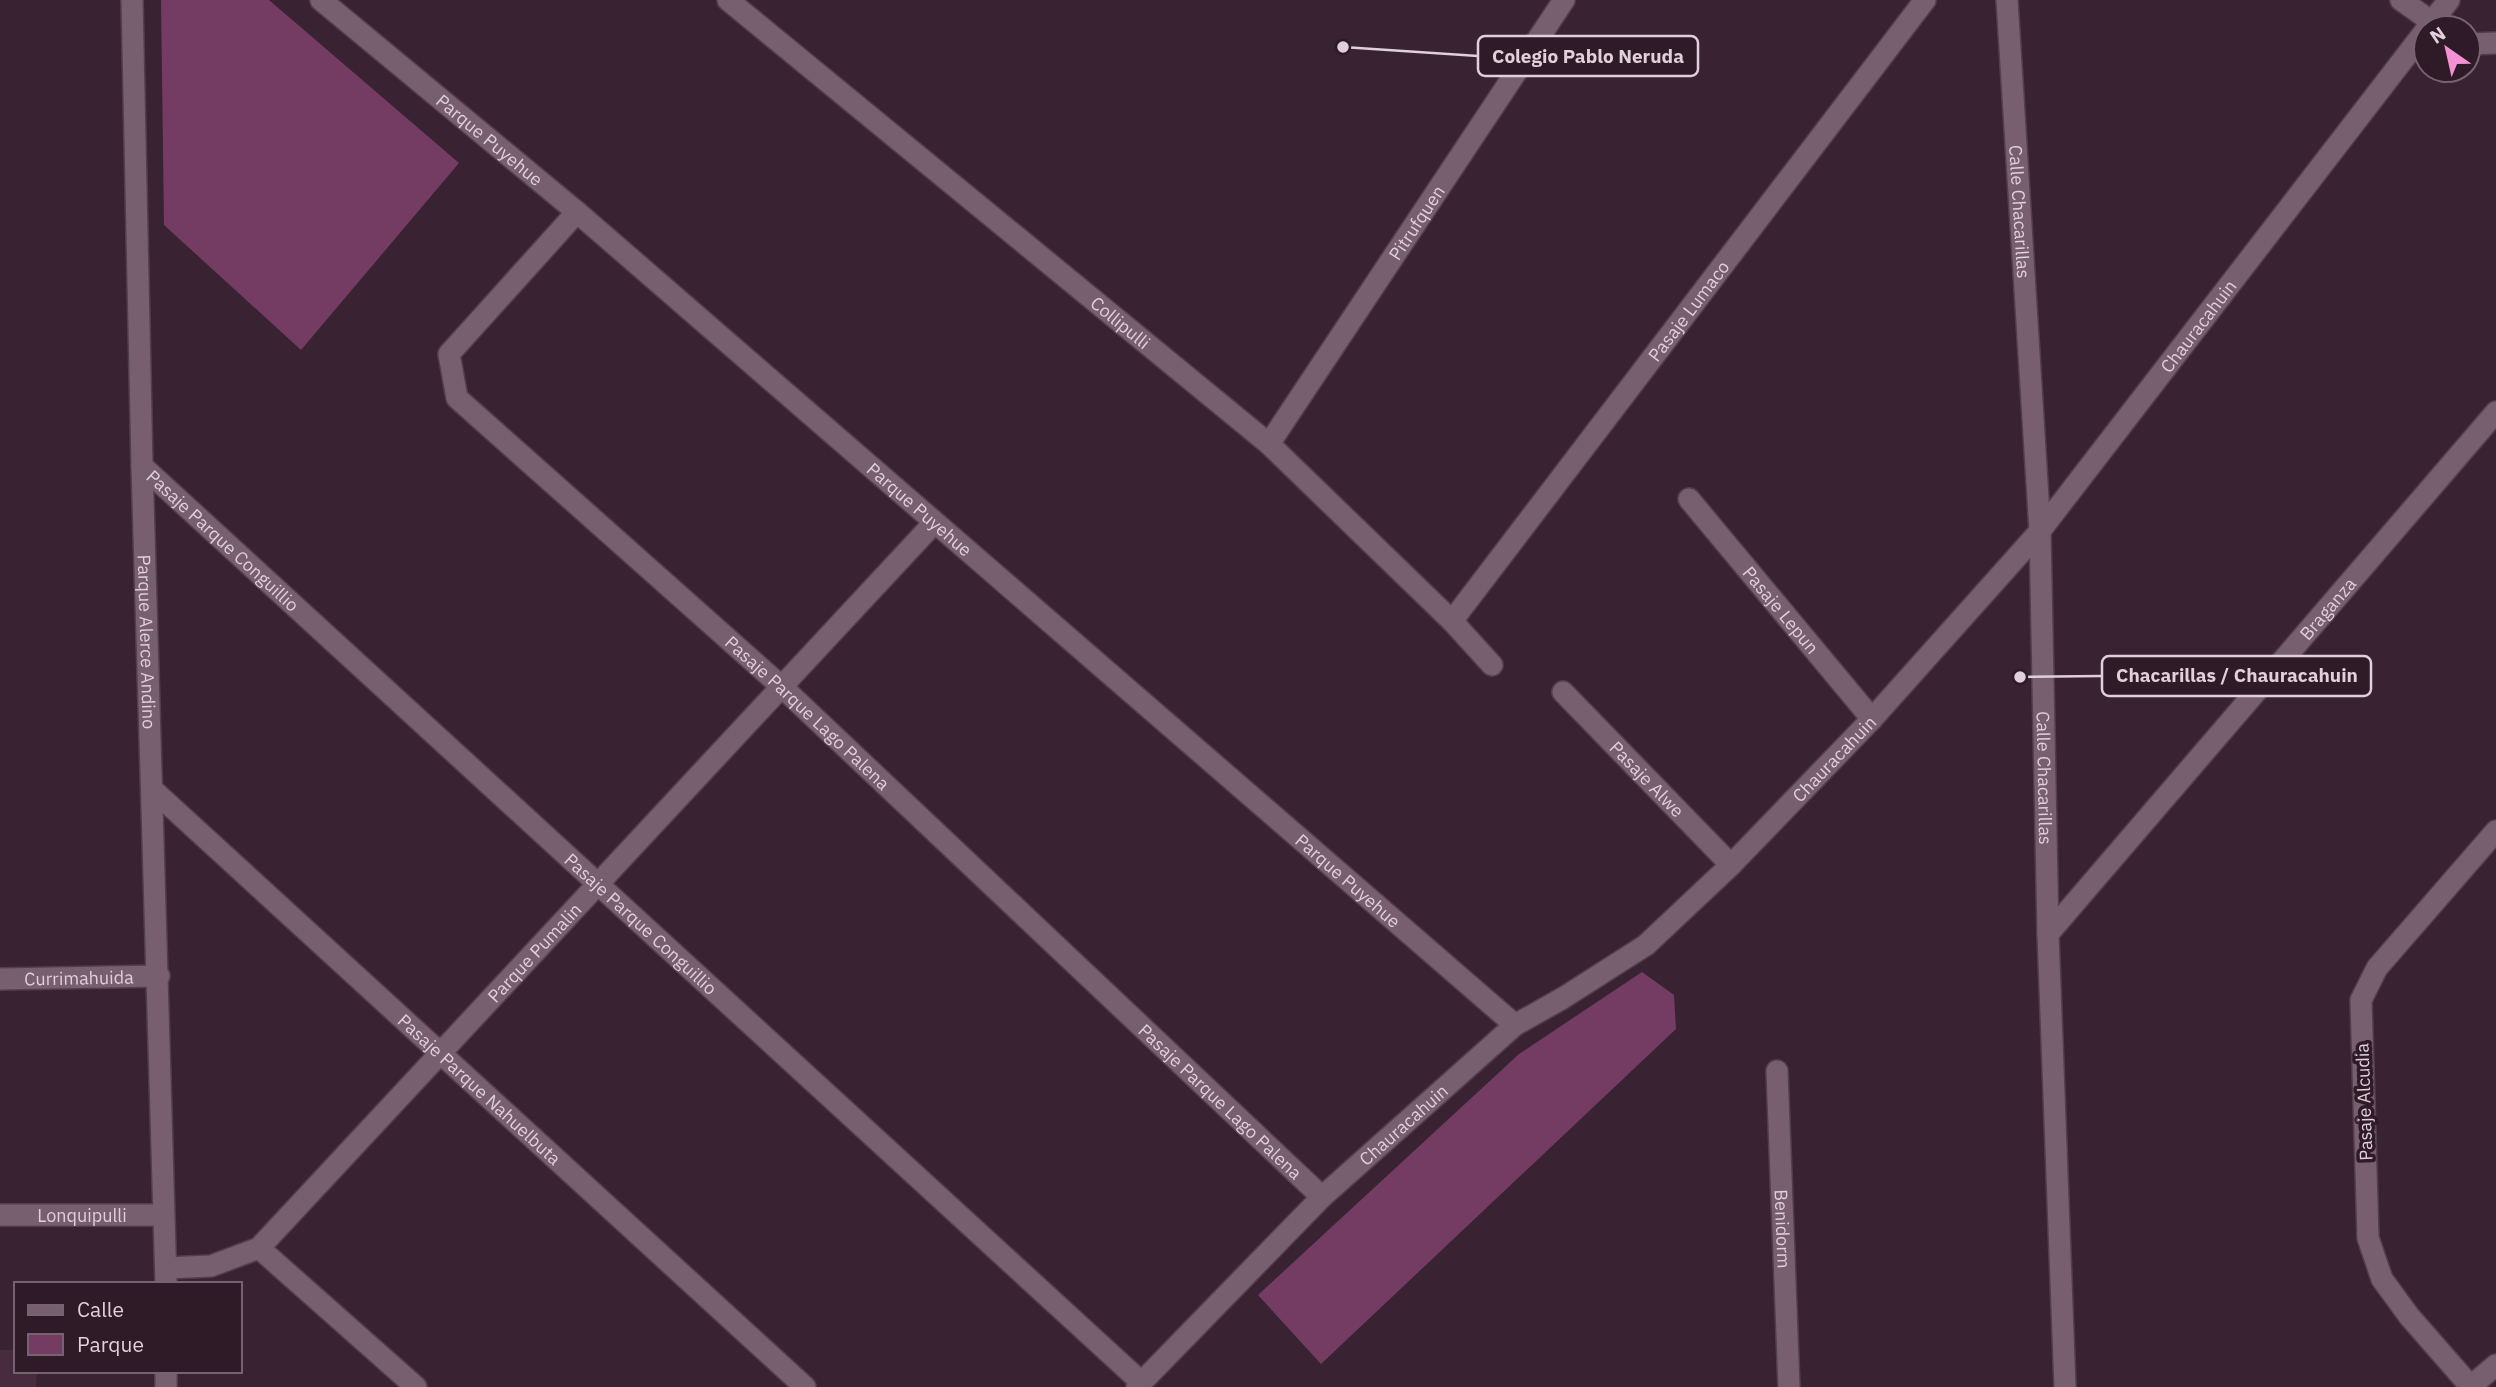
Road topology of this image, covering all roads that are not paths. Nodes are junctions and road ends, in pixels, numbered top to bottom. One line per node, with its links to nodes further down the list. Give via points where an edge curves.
1 (132, 0): 15 (street, Parque Alerce Andino)
2 (321, 0): 12 (street, Parque Puyehue)
3 (728, 0): 14 (street, Collipulli)
4 (1564, 0): 14 (street, Pitrufquen)
5 (1925, 0): 19 (street, Pasaje Lumaco)
6 (2007, 0): 18 (street, Calle Chacarillas)
7 (2401, 0): 9 (street)
8 (2449, 0): 10 (street, Chauracahuin)
9 (2415, 14)
10 (2438, 14)
11 (2412, 56): 18 (street, Chauracahuin)
12 (577, 212): 17 (street, Parque Puyehue); 21 (street, Pasaje Parque Lago Palena, via 449,354 457,398)
13 (2496, 412): 28 (street, Braganza)
14 (1269, 444): 19 (street, Collipulli)
15 (142, 466): 24 (street, Parque Alerce Andino); 27 (street, Pasaje Parque Conguillio)
16 (1689, 499): 23 (street, Pasaje Lepun)
17 (934, 523): 21 (street, Parque Pumalin); 31 (street, Parque Puyehue)
18 (2039, 531): 23 (street, Chauracahuin); 28 (street, Calle Chacarillas)
19 (1452, 621): 20 (street, Collipulli)
20 (1492, 665)
21 (782, 687): 27 (street, Parque Pumalin); 34 (street, Pasaje Parque Lago Palena)
22 (1563, 692): 26 (street, Pasaje Alwe)
23 (1872, 719): 26 (street, Chauracahuin)
24 (153, 790): 29 (street, Parque Alerce Andino); 32 (street, Pasaje Parque Nahuelbuta)
25 (2496, 831): 45 (street, Pasaje Alcudia, via 2377,968 2361,1000 2368,1238 2382,1279)
26 (1731, 866): 31 (street, Chauracahuin, via 1646,944)
27 (598, 885): 32 (street, Parque Pumalin); 40 (street, Pasaje Parque Conguillio)
28 (2048, 934): 44 (street, Calle Chacarillas)
29 (159, 976): 30 (street, Currimahuida); 36 (street, Parque Alerce Andino)
30 (0, 979)
31 (1515, 1024): 34 (street, Chauracahuin)
32 (441, 1053): 37 (street, Parque Pumalin); 42 (street, Pasaje Parque Nahuelbuta)
33 (1777, 1071): 43 (street, Benidorm)
34 (1322, 1197): 40 (street, Chauracahuin)
35 (0, 1215): 36 (street, Lonquipulli)
36 (163, 1215): 38 (street, Parque Alerce Andino)
37 (259, 1248): 38 (street, Parque Pumalin); 41 (street)
38 (166, 1276)
39 (2496, 1365): 45 (street)
40 (1139, 1385)
41 (416, 1387)
42 (805, 1387)
43 (1788, 1387)
44 (2065, 1387)
45 (2470, 1387)

